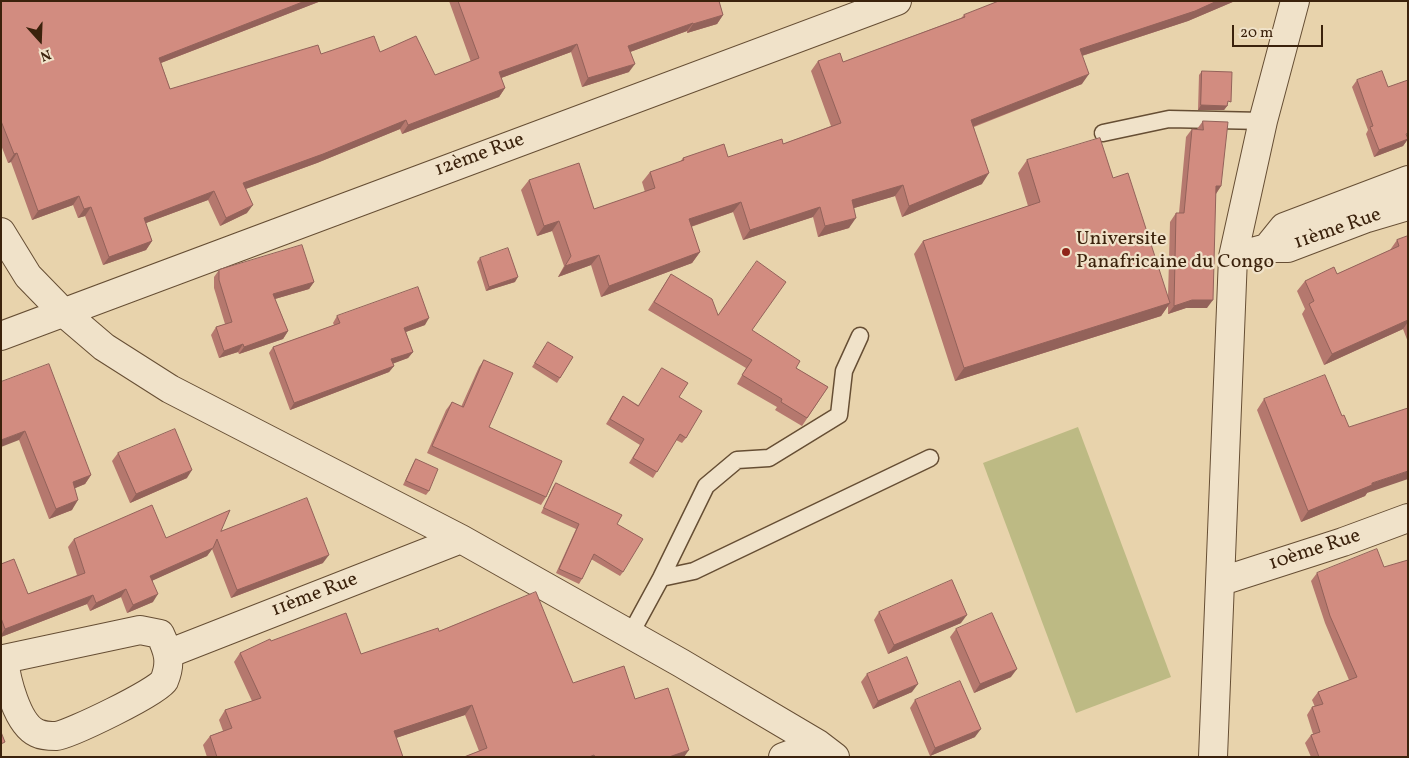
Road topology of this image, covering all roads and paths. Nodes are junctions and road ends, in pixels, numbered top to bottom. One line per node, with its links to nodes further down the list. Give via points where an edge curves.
1 (897, 1): 10 (street, 12ème Rue)
2 (1295, 1): 3 (street)
3 (1262, 121): 4 (lane, via 1168,119); 9 (street)
4 (1103, 133)
5 (1408, 180): 8 (street, via 1284,227)
6 (1408, 206): 8 (street, 11ème Rue, via 1288,248)
7 (1, 232): 10 (street, via 28,276)
8 (1267, 248): 9 (street, 11ème Rue)
9 (1233, 257): 17 (street)
10 (63, 312): 11 (street, 12ème Rue); 15 (street, via 104,347 170,389)
11 (1, 336)
12 (860, 336): 16 (lane, via 844,371 839,416 769,458 737,460 706,486)
13 (930, 458): 16 (lane, via 694,571)
14 (1408, 518): 17 (street, 10ème Rue)
15 (461, 539): 18 (street); 19 (street, 11ème Rue)
16 (662, 578): 18 (lane)
17 (1222, 581): 23 (street)
18 (630, 635): 21 (street)
19 (170, 653): 20 (street, via 160,634 140,630); 20 (street, via 163,682 146,696 57,736 37,733 21,718)
20 (3, 660)
21 (826, 750): 22 (street)
22 (783, 757)
23 (1213, 757)

